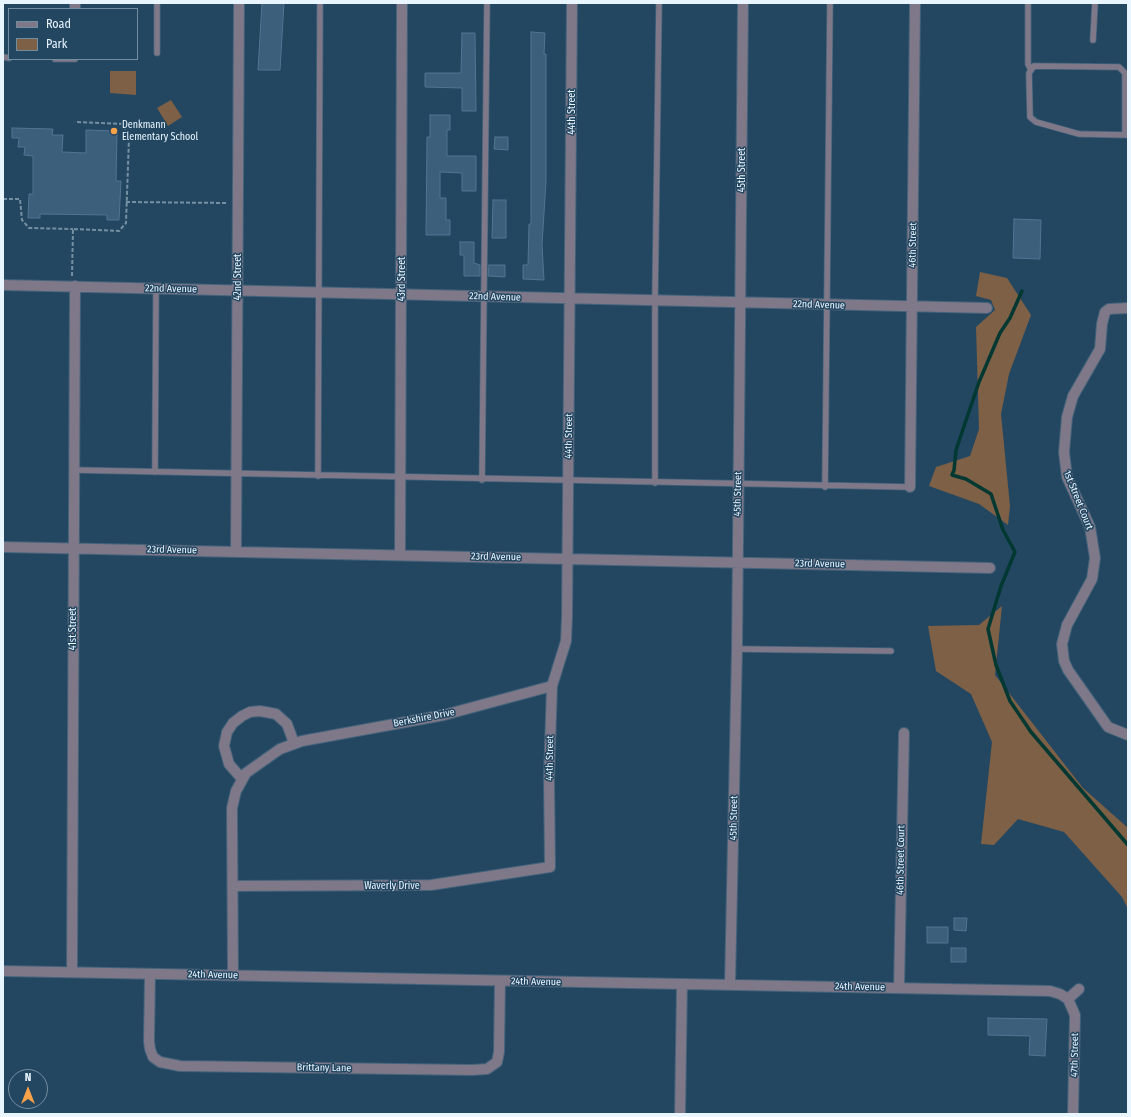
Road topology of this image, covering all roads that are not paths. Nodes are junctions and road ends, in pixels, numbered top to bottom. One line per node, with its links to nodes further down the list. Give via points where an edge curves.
1 (157, 3): 14 (lane)
2 (239, 3): 20 (street, 42nd Street)
3 (320, 3): 21 (lane)
4 (402, 3): 22 (street, 43rd Street)
5 (487, 3): 23 (lane)
6 (572, 3): 24 (street, 44th Street)
7 (659, 3): 25 (lane)
8 (743, 3): 26 (street, 45th Street)
9 (830, 3): 27 (lane)
10 (915, 3): 28 (street, 46th Street)
11 (1028, 3): 15 (lane, via 1028,64)
12 (1095, 3): 13 (lane)
13 (1093, 40)
14 (157, 53)
15 (1031, 70): 16 (lane, via 1030,117 1036,122 1079,134); 16 (lane, via 1034,66 1119,67 1125,72)
16 (1126, 135)
17 (3, 285): 18 (street, 22nd Avenue)
18 (76, 286): 19 (street, 22nd Avenue); 31 (street, 41st Street)
19 (156, 288): 20 (street, 22nd Avenue); 32 (lane)
20 (238, 290): 21 (street, 22nd Avenue); 33 (street, 42nd Street)
21 (320, 292): 22 (street, 22nd Avenue); 34 (lane)
22 (402, 294): 23 (street, 22nd Avenue); 35 (street, 43rd Street)
23 (485, 297): 24 (street, 22nd Avenue); 36 (lane)
24 (571, 299): 25 (street, 22nd Avenue); 37 (street, 44th Street)
25 (655, 300): 26 (street, 22nd Avenue); 38 (lane)
26 (741, 302): 27 (street, 22nd Avenue); 39 (street, 45th Street)
27 (827, 305): 28 (street, 22nd Avenue); 40 (lane)
28 (912, 307): 29 (street, 22nd Avenue); 41 (street, 46th Street)
29 (988, 308)
30 (1128, 308): 53 (street, 1st Street Court, via 1110,309 1105,312 1100,349 1073,396 1067,417 1064,452 1067,477 1090,528 1095,558 1092,579 1067,625 1062,644 1068,670 1108,727)
31 (73, 470): 32 (lane); 43 (street, 41st Street)
32 (155, 472): 33 (lane)
33 (238, 473): 34 (lane); 44 (street, 42nd Street)
34 (318, 476): 35 (lane)
35 (401, 478): 36 (lane); 45 (street, 43rd Street)
36 (482, 480): 37 (lane)
37 (569, 481): 38 (lane); 46 (street, 44th Street)
38 (655, 483): 39 (lane)
39 (739, 484): 40 (lane); 47 (street, 45th Street)
40 (825, 487): 41 (lane)
41 (910, 487)
42 (3, 547): 43 (street, 23rd Avenue)
43 (74, 548): 44 (street, 23rd Avenue); 59 (street, 41st Street)
44 (236, 551): 45 (street, 23rd Avenue)
45 (400, 555): 46 (street, 23rd Avenue)
46 (567, 559): 47 (street, 23rd Avenue); 51 (street, 44th Street, via 566,641)
47 (738, 563): 48 (street, 23rd Avenue); 49 (street, 45th Street)
48 (990, 568)
49 (737, 649): 50 (lane); 64 (street, 45th Street)
50 (891, 651)
51 (552, 686): 54 (street, Berkshire Drive, via 444,715); 56 (street, 44th Street)
52 (904, 733): 65 (street, 46th Street Court)
53 (1128, 735)
54 (294, 743): 55 (street, Berkshire Drive, via 280,749 254,767); 55 (street, via 287,724 276,714 260,711 242,716 232,723 224,746 229,764)
55 (242, 779): 57 (street, Berkshire Drive, via 232,808)
56 (550, 867): 57 (street, Waverly Drive, via 431,885)
57 (233, 886): 61 (street, Berkshire Drive)
58 (3, 971): 59 (street, 24th Avenue)
59 (72, 972): 60 (street, 24th Avenue)
60 (150, 974): 61 (street, 24th Avenue); 62 (street, Brittany Lane, via 150,1049 153,1057 160,1062 180,1066 487,1069 497,1062 499,1052)
61 (233, 976): 62 (street, 24th Avenue)
62 (500, 981): 63 (street, 24th Avenue)
63 (682, 984): 64 (street, 24th Avenue); 68 (street)
64 (730, 985): 65 (street, 24th Avenue)
65 (899, 988): 67 (street, 24th Avenue, via 1050,991)
66 (1079, 989): 67 (street)
67 (1068, 998): 69 (street, 47th Street, via 1075,1015)
68 (680, 1114)
69 (1074, 1114)

